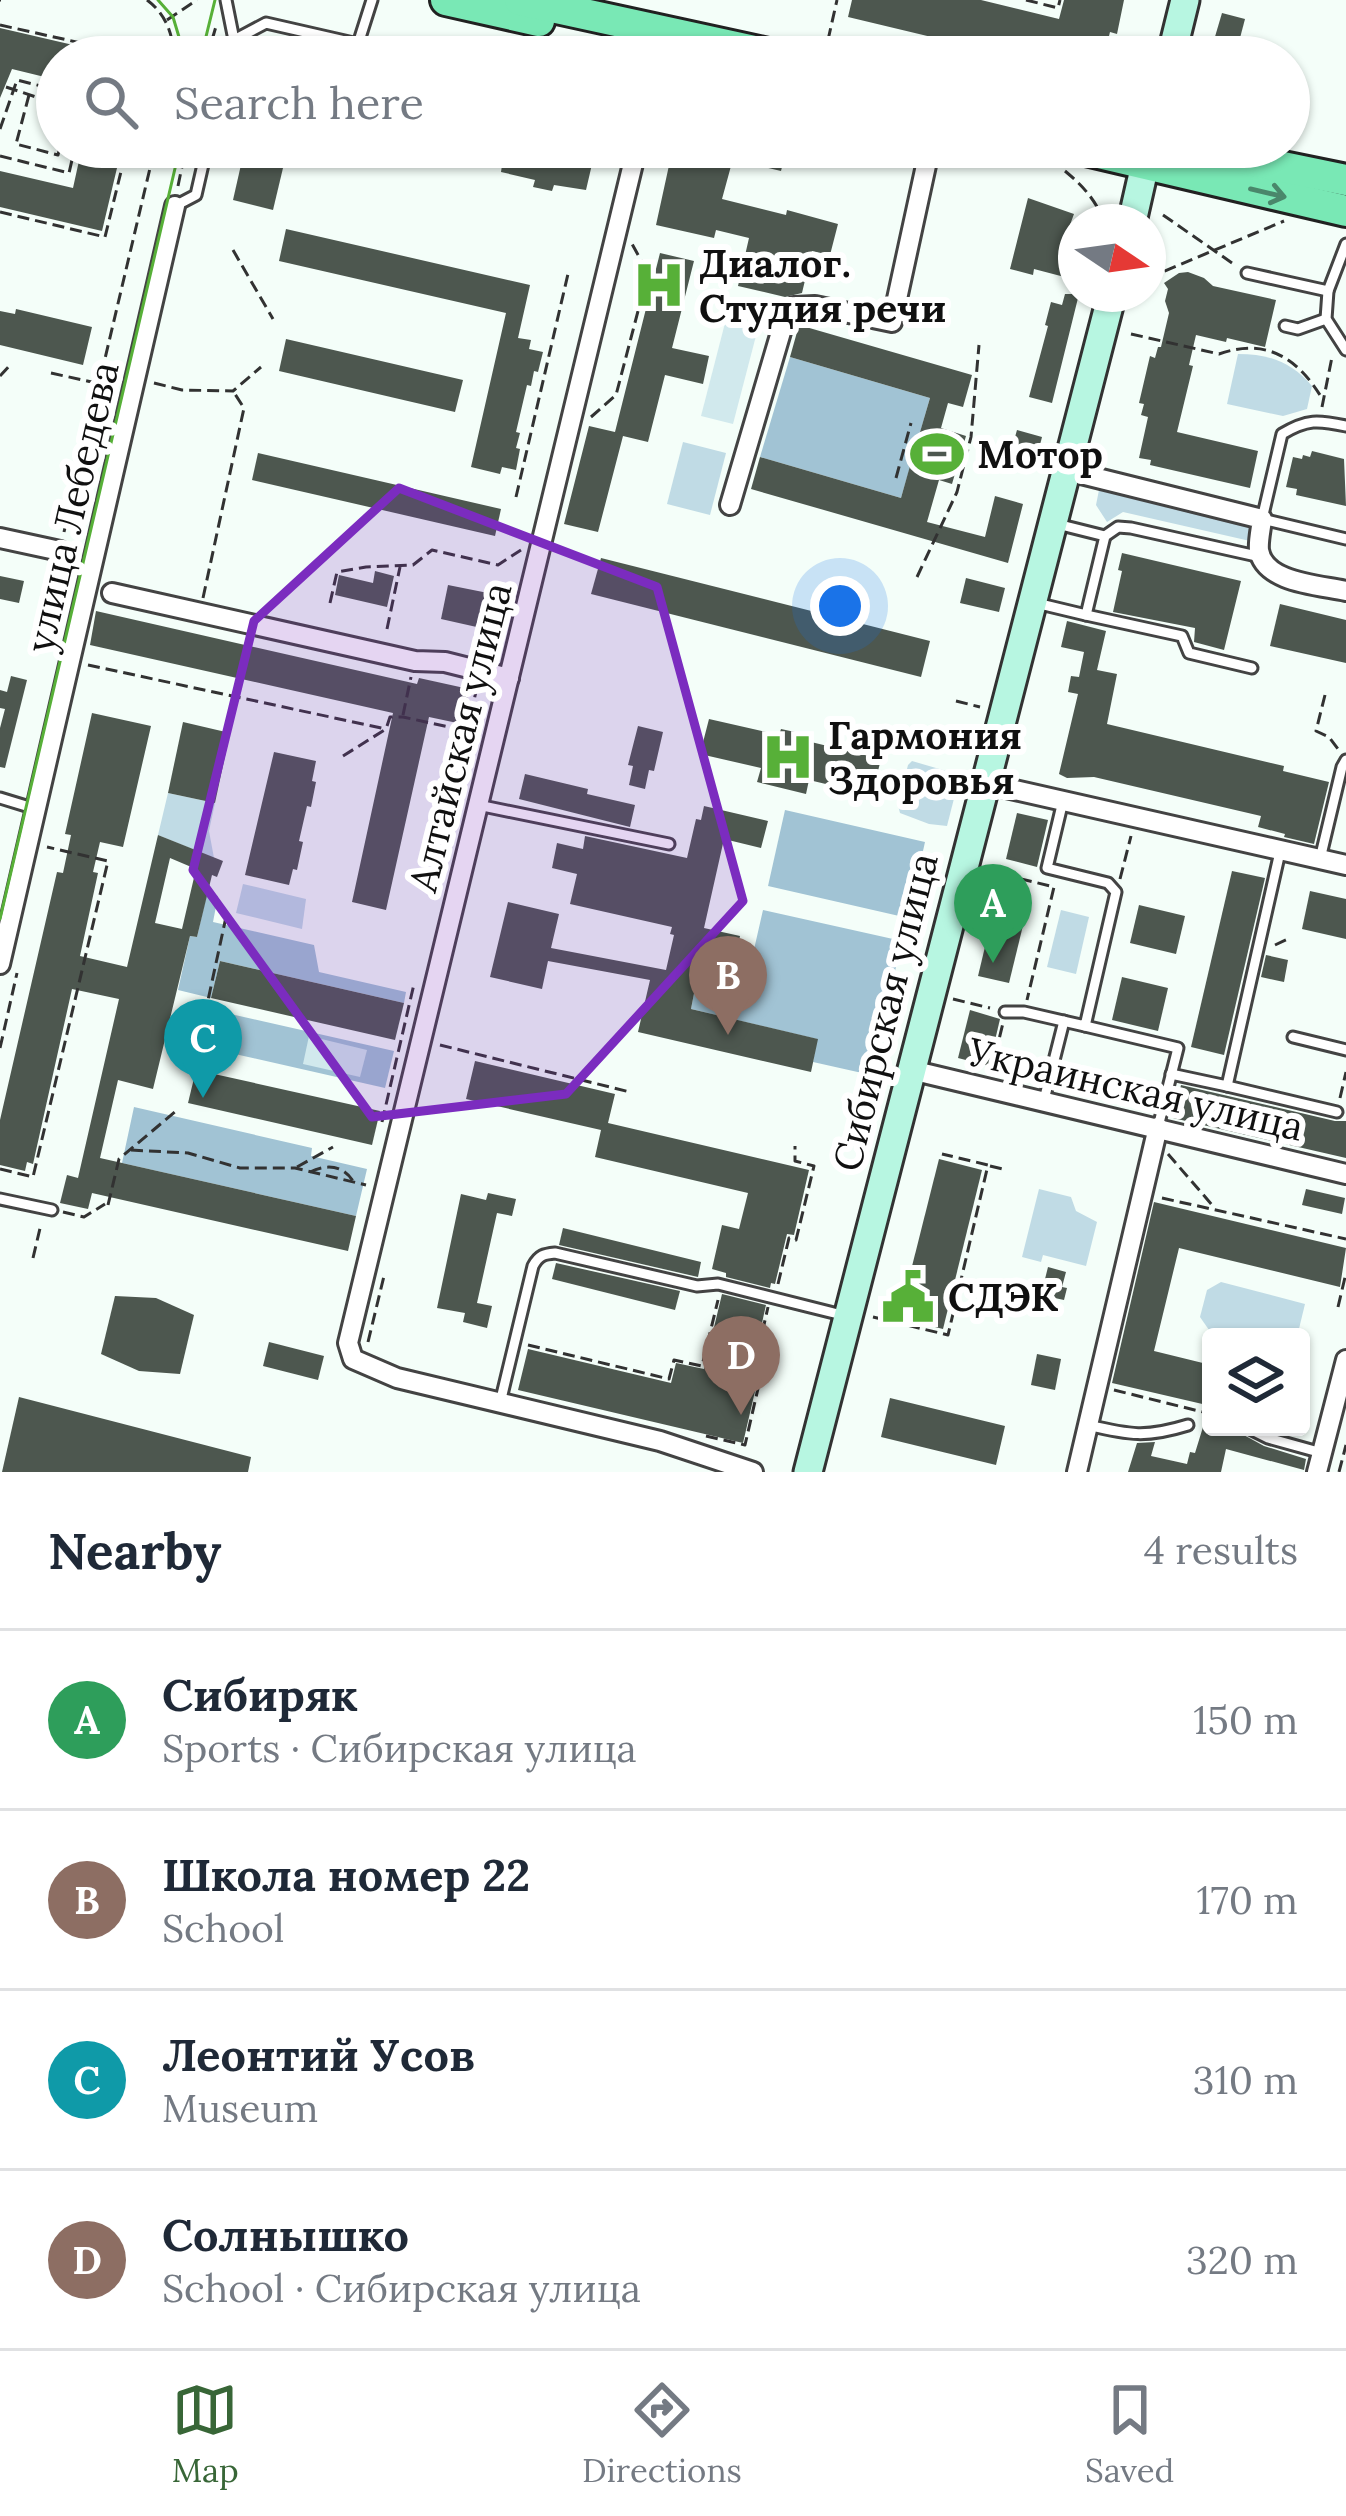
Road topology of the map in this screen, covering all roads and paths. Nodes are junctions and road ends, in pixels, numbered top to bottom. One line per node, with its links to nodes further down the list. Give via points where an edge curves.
1 (147, 0): 11 (path)
2 (197, 0): 11 (path)
3 (372, 0): 19 (lane)
4 (446, 0): 20 (main road)
5 (520, 0): 21 (main road)
6 (837, 0): 22 (path)
7 (1026, 0): 8 (path, via 1058,8)
8 (1060, 0)
9 (1185, 0): 23 (main road)
10 (225, 3): 15 (path); 16 (lane)
11 (166, 21): 14 (path)
12 (0, 25): 13 (path)
13 (50, 36)
14 (171, 36)
15 (211, 36)
16 (233, 36)
17 (242, 36): 18 (lane, via 266,23)
18 (323, 36)
19 (361, 36)
20 (613, 36)
21 (630, 36)
22 (829, 36)
23 (1176, 36)
24 (36, 85): 26 (path, via 17,80)
25 (6, 87): 26 (path)
26 (14, 90): 27 (path); 29 (path)
27 (29, 95): 28 (path); 30 (path, via 16,144)
28 (36, 97)
29 (0, 129)
30 (36, 149)
31 (0, 156): 32 (path)
32 (36, 165)
33 (122, 168): 48 (path, via 106,237)
34 (150, 168): 72 (path)
35 (182, 168): 46 (path)
36 (203, 168): 46 (lane, улица Лебедева, via 196,196)
37 (632, 168): 87 (street, Алтайская улица)
38 (925, 168): 84 (street, via 892,322 794,307)
39 (1073, 168): 44 (path)
40 (1145, 168): 45 (main road)
41 (1191, 168): 47 (main road, one-way to 47)
42 (1288, 168): 43 (main road)
43 (1346, 180)
44 (1094, 204)
45 (1136, 204)
46 (175, 206): 71 (street, улица Лебедева)
47 (1346, 211)
48 (0, 212)
49 (1166, 216): 54 (path)
50 (1285, 221): 54 (path)
51 (629, 237): 76 (path, via 648,273 616,395)
52 (1346, 244): 58 (lane)
53 (233, 250): 60 (path)
54 (1214, 250): 55 (path); 56 (path)
55 (1166, 270)
56 (1247, 273): 58 (lane)
57 (568, 274): 83 (path)
58 (1328, 291): 61 (lane)
59 (1107, 312): 81 (main road, Сибирская улица)
60 (273, 319)
61 (1326, 319): 62 (lane); 65 (lane)
62 (1285, 326)
63 (1131, 334): 74 (path, via 1219,355 1251,349 1284,356)
64 (980, 345): 94 (path, via 957,492)
65 (1346, 350)
66 (11, 364): 70 (path)
67 (261, 368): 73 (path)
68 (1329, 372): 74 (path)
69 (51, 373): 72 (path)
70 (0, 376)
71 (135, 379): 73 (path); 120 (street, улица Лебедева)
72 (100, 384): 91 (path)
73 (233, 391): 99 (path, via 244,408)
74 (1323, 400): 75 (path)
75 (1318, 420): 78 (lane); 85 (lane, via 1282,434)
76 (585, 422)
77 (911, 423): 80 (path)
78 (1346, 426)
79 (894, 444): 80 (path)
80 (904, 447): 82 (path)
81 (1065, 470): 85 (street); 86 (main road, Сибирская улица)
82 (896, 478)
83 (516, 497)
84 (730, 505)
85 (1262, 519): 90 (lane); 92 (street)
86 (1051, 523): 88 (lane); 97 (main road, Сибирская улица)
87 (542, 536): 93 (path, via 498,565 432,550); 106 (street, Алтайская улица)
88 (1105, 536): 92 (lane, via 1131,527); 100 (lane)
89 (0, 538): 91 (street)
90 (1346, 538)
91 (60, 551)
92 (1262, 557): 95 (street, via 1276,575)
93 (401, 566): 98 (path, via 337,572); 101 (path)
94 (917, 577)
95 (1346, 591)
96 (112, 593): 99 (street)
97 (1031, 602): 100 (lane); 116 (main road, Сибирская улица)
98 (330, 603)
99 (200, 611): 102 (street)
100 (1085, 614): 104 (lane, via 1182,636 1190,653)
101 (387, 629)
102 (415, 661): 105 (street); 110 (path)
103 (76, 663): 111 (path)
104 (1252, 668)
105 (481, 671): 106 (street); 112 (path)
106 (508, 678): 119 (street, Алтайская улица)
107 (1324, 695): 115 (path, via 1316,731)
108 (956, 701): 109 (path)
109 (980, 707)
110 (403, 717): 111 (path, via 390,717); 112 (path)
111 (386, 729): 114 (path)
112 (467, 731): 113 (path)
113 (463, 750)
114 (343, 756)
115 (1346, 760): 125 (lane)
116 (984, 783): 118 (street); 141 (main road, Сибирская улица)
117 (0, 798): 120 (lane)
118 (1064, 801): 124 (street); 128 (lane, via 1047,868 1108,883)
119 (478, 805): 122 (lane); 163 (street, Алтайская улица)
120 (36, 809): 130 (street, улица Лебедева)
121 (1132, 831): 128 (path)
122 (669, 844)
123 (45, 847): 158 (path, via 108,861 33,1177)
124 (1280, 851): 125 (street); 145 (lane)
125 (1320, 860): 126 (street)
126 (1346, 865)
127 (983, 869): 134 (path, via 1054,887)
128 (1115, 895): 136 (lane)
129 (226, 917): 140 (path)
130 (0, 964)
131 (414, 984): 150 (path)
132 (952, 999): 133 (path)
133 (1006, 1012): 134 (lane); 142 (path)
134 (1024, 1012): 135 (lane)
135 (1064, 1021): 136 (lane); 147 (lane)
136 (1085, 1026): 144 (lane, via 1178,1048)
137 (1293, 1037): 139 (lane)
138 (440, 1045): 146 (path)
139 (1346, 1050)
140 (197, 1051)
141 (911, 1070): 147 (street, Украинская улица); 176 (main road, Сибирская улица)
142 (991, 1072)
143 (1346, 1072): 149 (path)
144 (1172, 1073): 145 (lane); 151 (lane)
145 (1227, 1086): 149 (lane)
146 (630, 1091)
147 (1044, 1100): 151 (street, Украинская улица)
148 (176, 1112): 154 (path)
149 (1337, 1112)
150 (381, 1126)
151 (1157, 1133): 161 (street, Украинская улица); 164 (street); 166 (path)
152 (795, 1146): 172 (path, via 795,1161 814,1166)
153 (333, 1147): 157 (path)
154 (130, 1150): 157 (path); 167 (path, via 119,1159 107,1205 84,1217)
155 (943, 1154): 156 (path)
156 (988, 1166): 159 (path); 176 (path, via 948,1335)
157 (295, 1168): 160 (path)
158 (0, 1169)
159 (1007, 1170)
160 (310, 1172): 162 (path); 162 (path, via 329,1166)
161 (1346, 1174)
162 (354, 1183): 163 (path)
163 (385, 1190): 178 (street, Алтайская улица)
164 (1143, 1194): 166 (path); 180 (street)
165 (0, 1198): 167 (lane)
166 (1216, 1210): 168 (path)
167 (48, 1212): 169 (path)
168 (1346, 1239)
169 (33, 1258)
170 (387, 1263): 178 (path)
171 (1346, 1273): 175 (path)
172 (777, 1289)
173 (719, 1294): 177 (path, via 702,1366 674,1360 669,1379)
174 (768, 1306): 185 (path, via 745,1445)
175 (1338, 1307)
176 (860, 1317): 181 (lane, via 544,1254 533,1266); 190 (main road, Сибирская улица)
177 (525, 1344)
178 (357, 1346): 181 (street, via 353,1359 397,1378)
179 (1346, 1360): 188 (street)
180 (1097, 1386): 182 (path); 183 (street)
181 (500, 1403): 189 (street)
182 (1202, 1412)
183 (1088, 1425): 184 (lane, via 1129,1435); 191 (street)
184 (1188, 1425)
185 (704, 1436)
186 (1264, 1436): 188 (lane)
187 (1346, 1444): 192 (path)
188 (1319, 1462)
189 (752, 1472)
190 (808, 1472)
191 (1077, 1472)
192 (1339, 1472)

